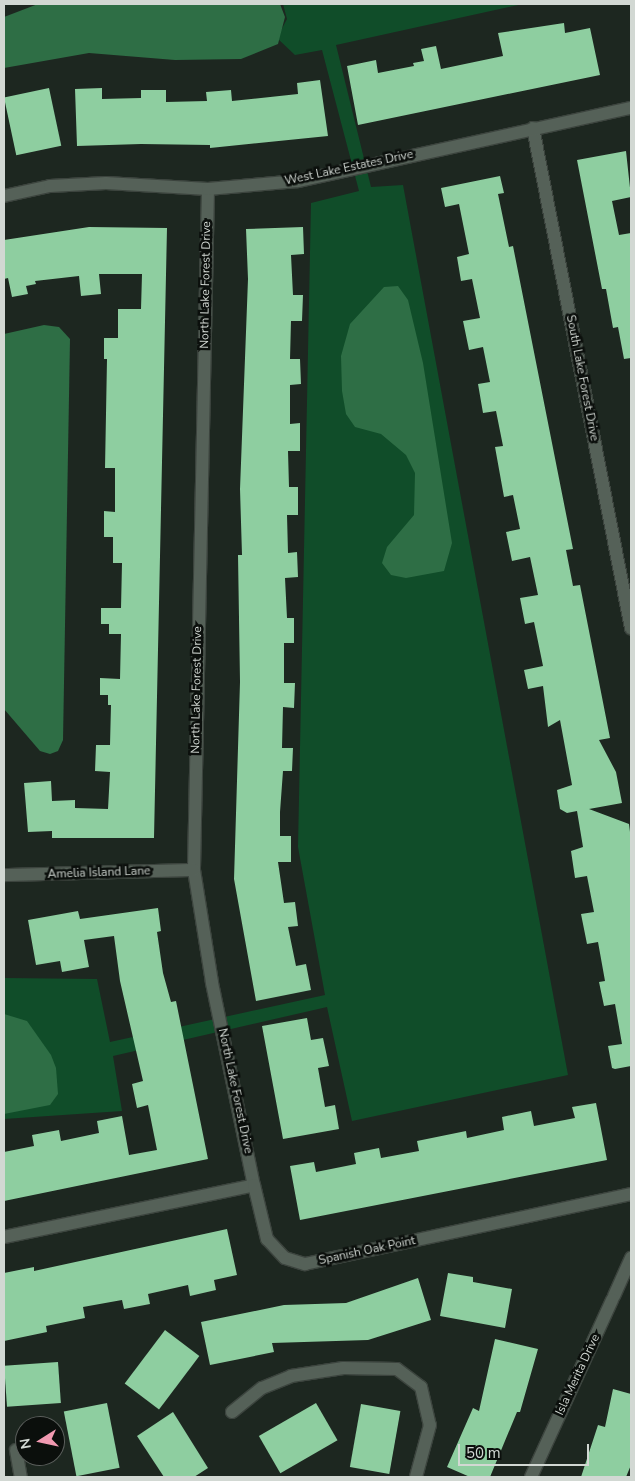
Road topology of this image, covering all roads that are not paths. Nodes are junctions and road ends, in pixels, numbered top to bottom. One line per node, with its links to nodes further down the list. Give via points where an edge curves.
1 (631, 108): 2 (street, West Lake Estates Drive)
2 (533, 128): 3 (street, West Lake Estates Drive, via 298,181); 5 (street, South Lake Forest Drive)
3 (208, 189): 4 (street, West Lake Estates Drive, via 106,183 50,186); 6 (street, North Lake Forest Drive)
4 (4, 196)
5 (631, 628)
6 (194, 870): 7 (street, Amelia Island Lane); 8 (street, North Lake Forest Drive, via 212,982)
7 (4, 875)
8 (254, 1185): 9 (street, Spanish Oak Point, via 267,1239 285,1258 305,1264); 10 (street)
9 (631, 1194)
10 (4, 1237)
11 (631, 1258): 14 (street, Isla Merita Drive)
12 (232, 1412): 13 (street, via 262,1388 291,1376 342,1368 397,1368 422,1387 430,1425)
13 (416, 1477)
14 (531, 1477)

